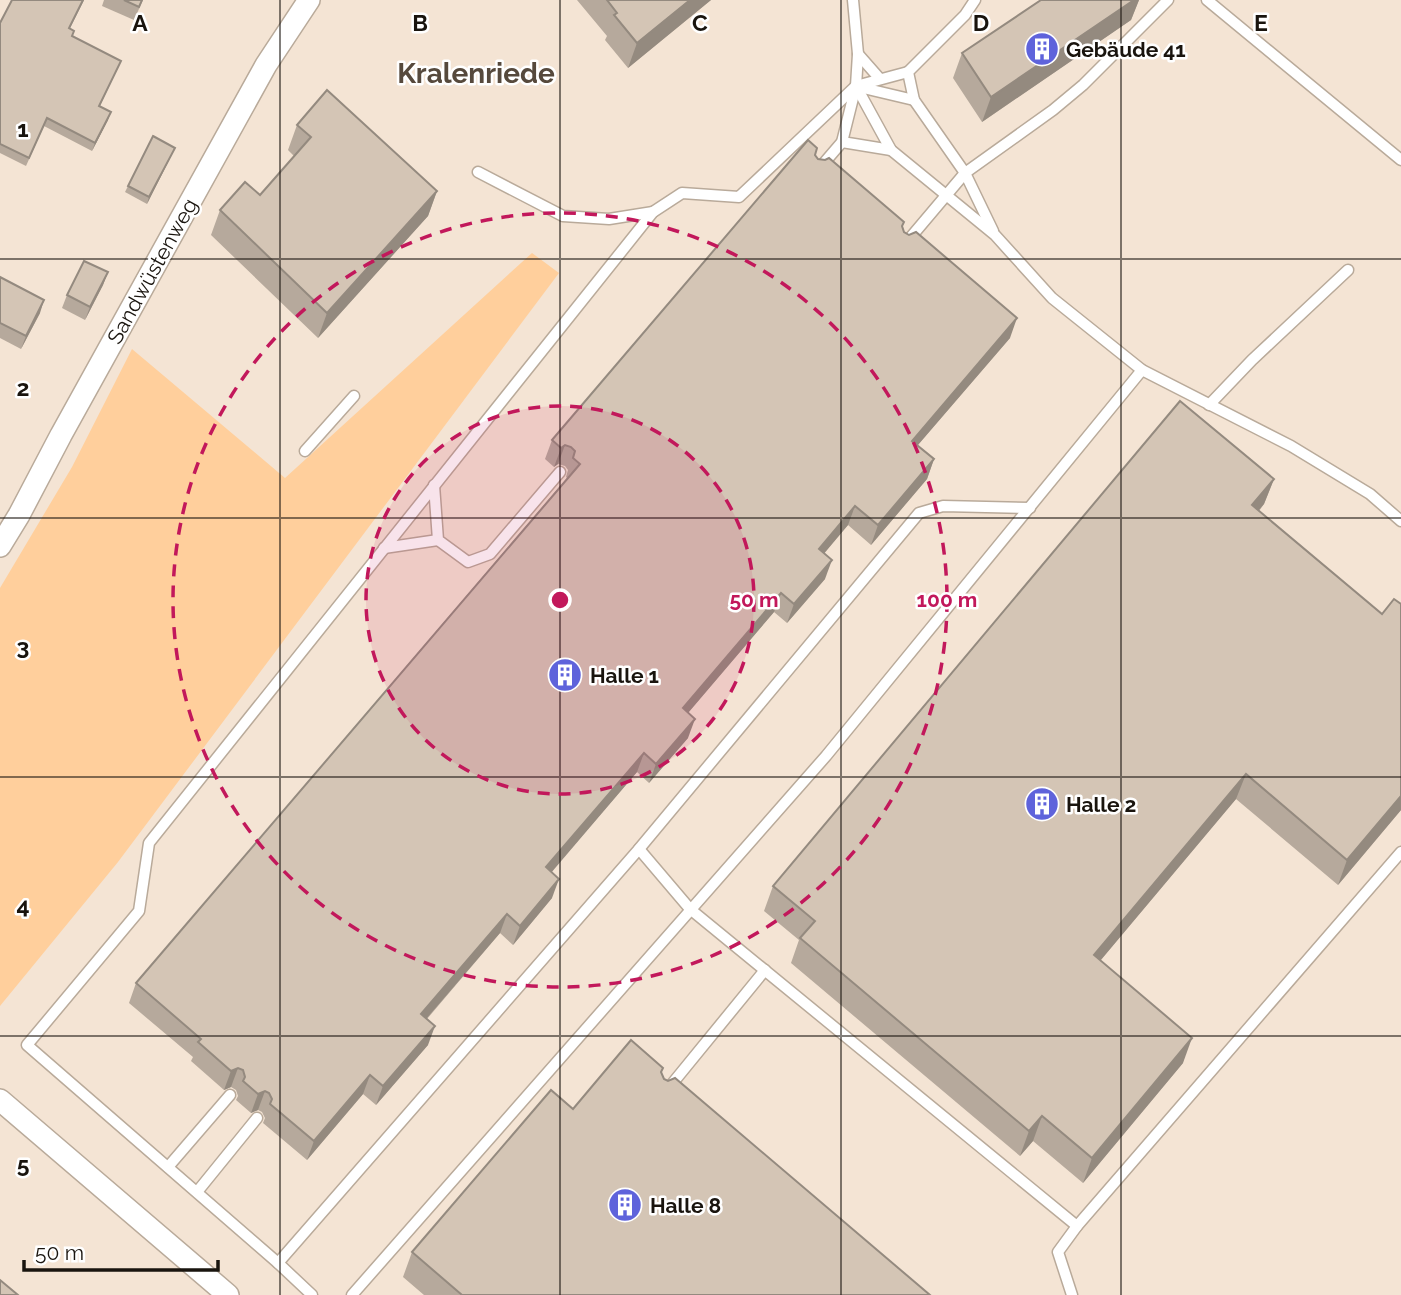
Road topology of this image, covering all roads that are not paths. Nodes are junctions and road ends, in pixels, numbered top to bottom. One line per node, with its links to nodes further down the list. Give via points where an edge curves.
1 (309, 0): 31 (street, Sandwüstenweg, via 266,65)
2 (853, 0): 6 (lane)
3 (975, 0): 7 (lane)
4 (1168, 0): 16 (lane, via 1083,85)
5 (1207, 0): 13 (lane)
6 (858, 54): 8 (lane); 9 (lane)
7 (908, 72): 8 (lane); 10 (lane)
8 (880, 79): 9 (lane)
9 (856, 86): 10 (lane); 11 (lane); 12 (lane); 18 (lane, via 739,197 682,193)
10 (914, 100): 16 (lane)
11 (842, 142): 12 (lane); 15 (lane)
12 (891, 150): 17 (lane)
13 (1401, 160)
14 (478, 172): 18 (lane, via 563,216 609,219)
15 (816, 172)
16 (965, 173): 17 (lane); 19 (lane)
17 (946, 195): 19 (lane); 20 (lane)
18 (653, 212): 27 (lane)
19 (995, 235): 22 (lane, via 1052,298)
20 (903, 246)
21 (1348, 270): 24 (lane)
22 (1142, 370): 24 (lane); 28 (lane)
23 (354, 396): 25 (lane)
24 (1209, 405): 29 (lane, via 1303,453 1370,494)
25 (304, 451)
26 (559, 472): 30 (lane, via 490,554 468,562)
27 (435, 485): 30 (lane); 32 (lane)
28 (1030, 508): 33 (lane, via 943,506 919,513); 35 (lane, via 826,756)
29 (1401, 521)
30 (438, 540): 32 (lane)
31 (0, 546)
32 (384, 548): 41 (lane, via 149,843 139,911 27,1045)
33 (639, 849): 35 (lane); 44 (lane)
34 (1401, 852): 43 (lane)
35 (690, 909): 36 (lane); 47 (lane)
36 (765, 970): 38 (lane); 43 (lane)
37 (230, 1095): 41 (lane)
38 (660, 1098)
39 (0, 1100): 45 (street)
40 (257, 1118): 42 (lane)
41 (168, 1167): 42 (lane)
42 (197, 1192): 44 (lane)
43 (1077, 1226): 48 (lane, via 1058,1252)
44 (278, 1263): 46 (lane)
45 (228, 1295)
46 (312, 1295)
47 (352, 1295)
48 (1072, 1295)

